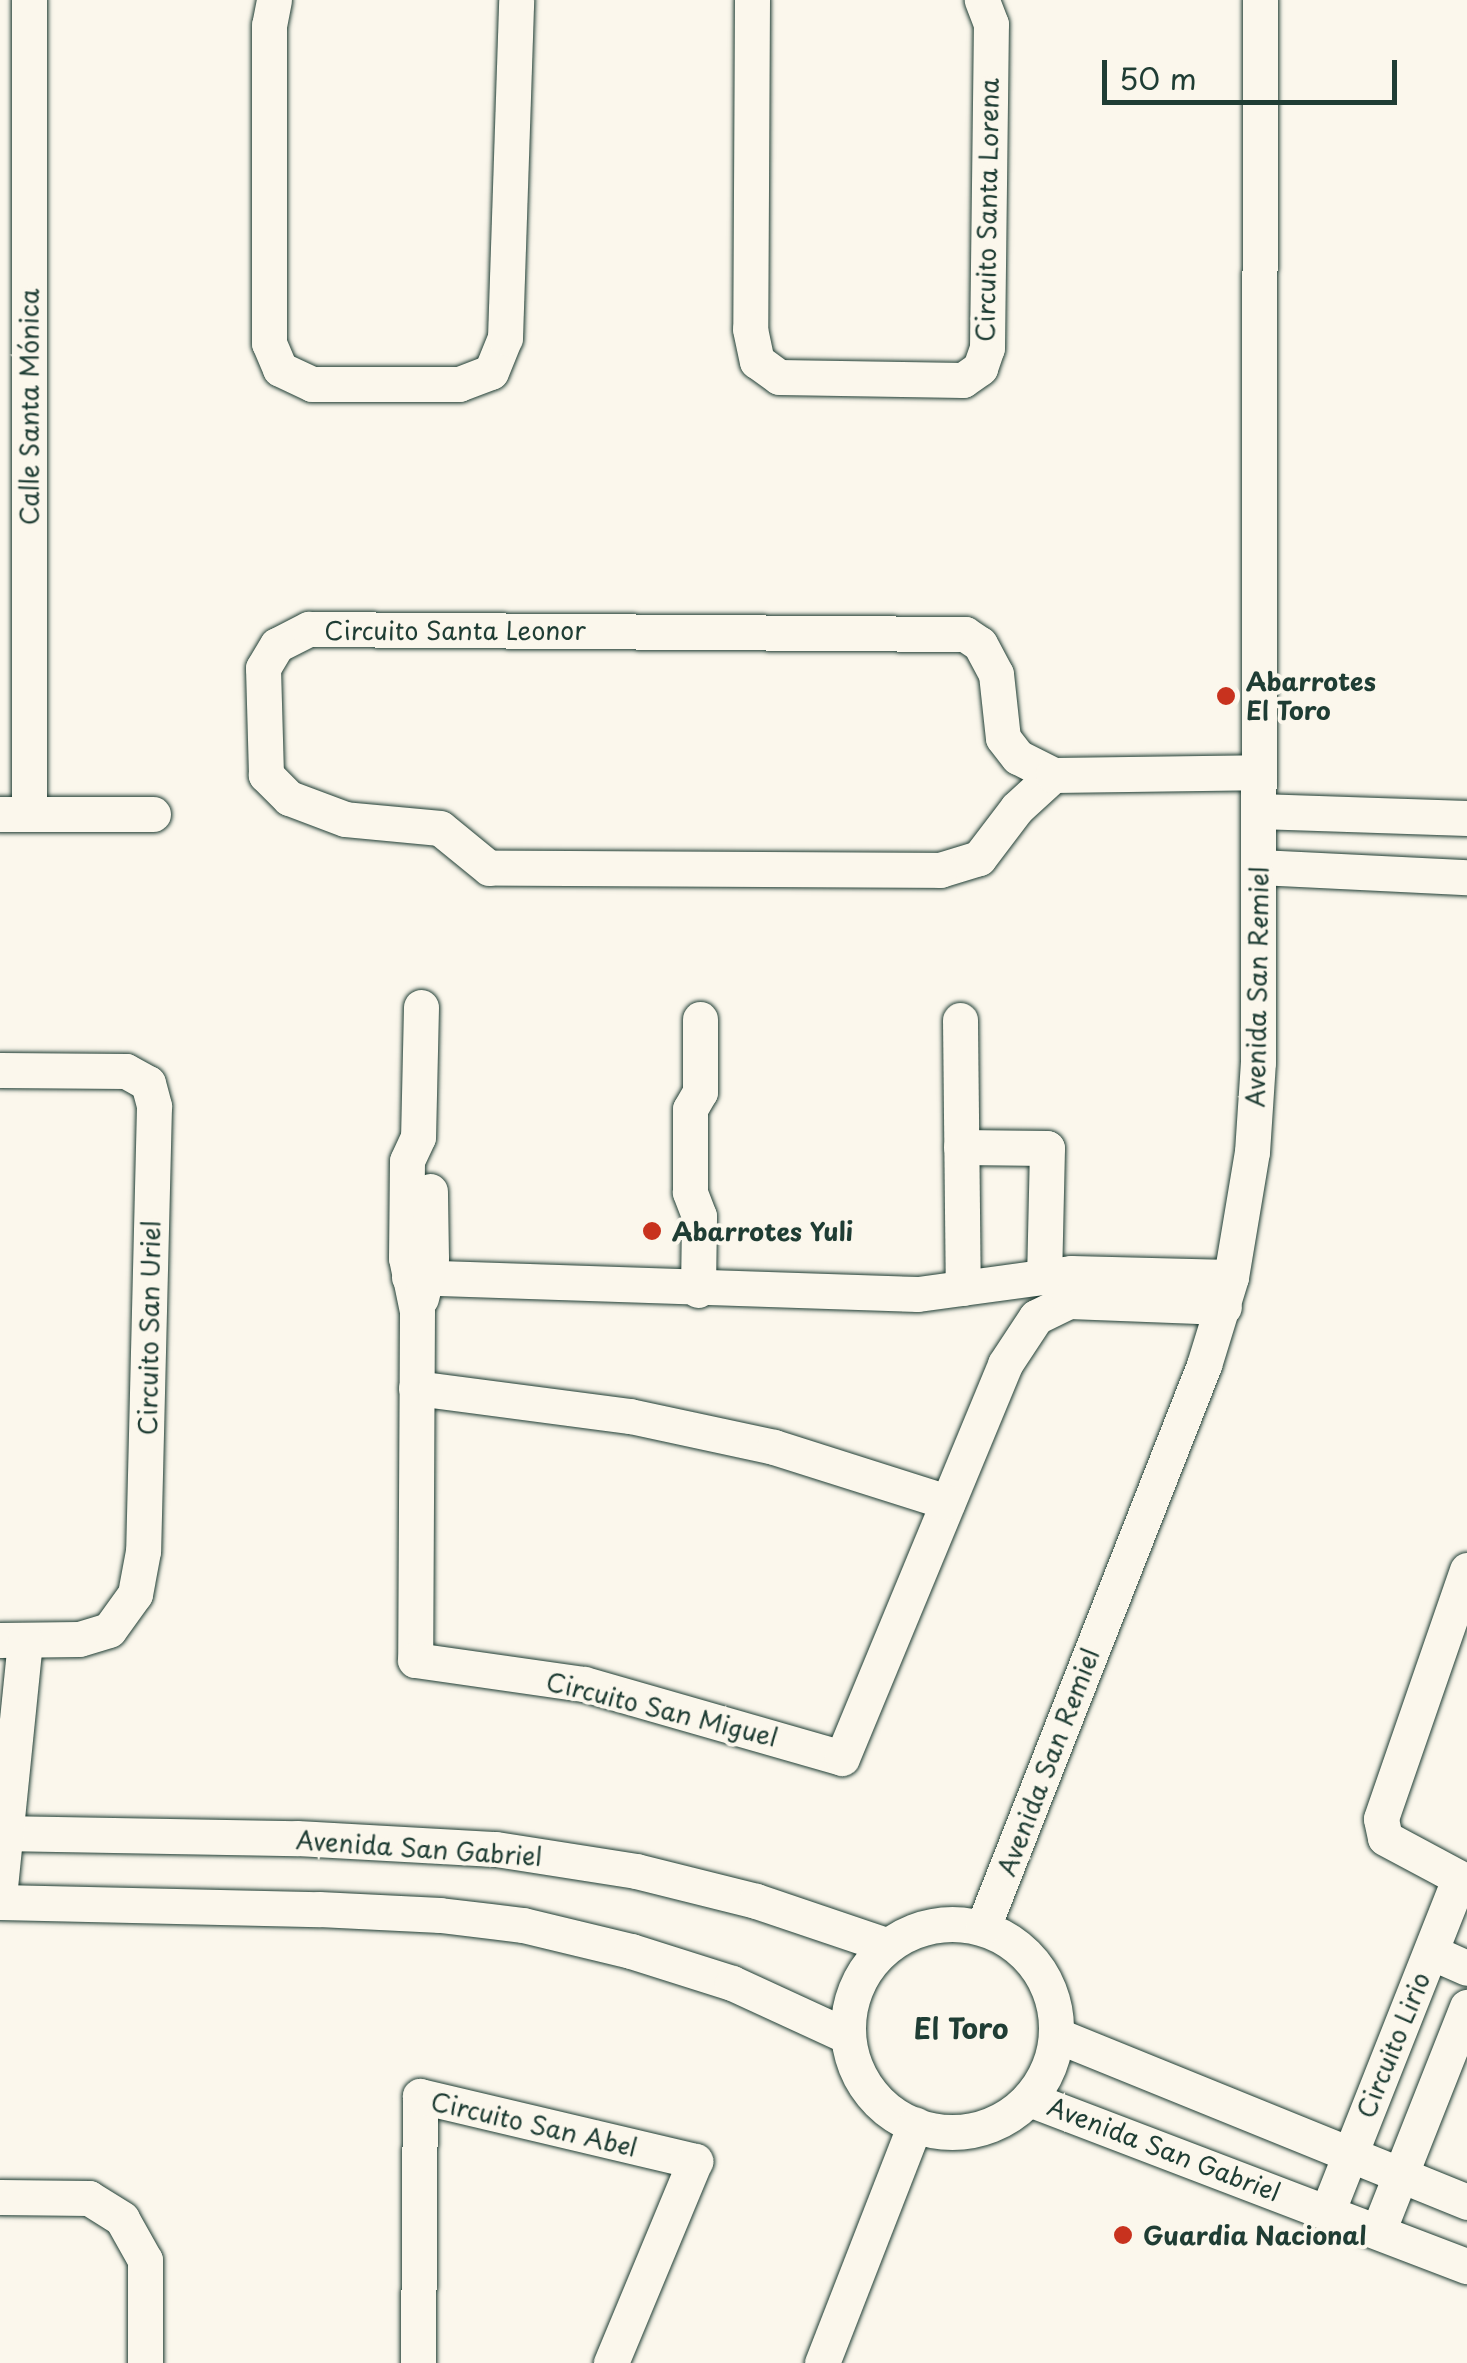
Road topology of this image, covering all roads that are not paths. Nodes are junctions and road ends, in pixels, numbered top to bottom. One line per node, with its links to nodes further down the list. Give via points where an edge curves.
1 (29, 0): 10 (street, Calle Santa Mónica)
2 (274, 0): 3 (street, via 269,343 280,369 312,384 459,384 491,372 505,338)
3 (516, 0)
4 (752, 0): 5 (street, Circuito Santa Lorena, via 750,329 756,361 780,376 963,380 980,368 987,348 991,24)
5 (982, 0)
6 (1260, 0): 7 (street, Avenida San Remiel)
7 (1258, 772): 8 (street); 9 (street, Avenida San Remiel)
8 (1053, 775): 8 (street, Circuito Santa Leonor, via 1018,757 1003,738 996,674 980,644 965,634 309,629 277,645 263,668 266,775 289,798 345,820 440,828 489,868 940,870 979,858 1016,808)
9 (1258, 811): 12 (street); 13 (street, Avenida San Remiel)
10 (15, 814): 11 (street, Calle Santa Mónica)
11 (153, 814)
12 (1462, 816): 14 (street)
13 (1259, 867): 14 (street); 24 (street, Avenida San Remiel, via 1254,1134)
14 (1463, 876)
15 (420, 1007): 20 (street, Circuito San Miguel, via 418,1138 430,1160)
16 (700, 1019): 23 (street, via 700,1092 710,1112)
17 (960, 1020): 19 (street)
18 (0, 1070): 28 (street, Circuito San Uriel, via 126,1072 148,1082 154,1106 144,1551 135,1594 109,1630)
19 (961, 1147): 21 (street, via 1046,1148); 22 (street)
20 (418, 1277): 23 (street); 25 (street, Circuito San Miguel)
21 (1044, 1277): 22 (street); 24 (street, via 1071,1273)
22 (963, 1288): 23 (street, via 918,1294)
23 (698, 1290)
24 (1227, 1292): 26 (street, Circuito San Miguel, via 1069,1300 1036,1317 1005,1364); 33 (street, Avenida San Remiel)
25 (416, 1388): 26 (street, via 648,1420 774,1447); 26 (street, Circuito San Miguel, via 415,1660 584,1684 842,1758)
26 (947, 1502)
27 (1467, 1570): 30 (street, Circuito Lirio, via 1381,1818 1385,1838)
28 (12, 1640): 29 (street, Circuito San Uriel)
29 (3, 1832): 31 (street, Circuito San Uriel); 34 (street, Avenida San Gabriel, via 496,1849 655,1876)
30 (1463, 1880): 35 (street, Circuito Lirio)
31 (0, 1887)
32 (0, 1902): 39 (street, via 440,1914 523,1925 732,1983)
33 (983, 1927): 34 (street, via 949,1922); 38 (street, via 1014,1943 1038,1968 1053,2000)
34 (886, 1945): 39 (street, via 850,2002)
35 (1431, 1952): 36 (street); 42 (street, Circuito Lirio)
36 (1467, 1968)
37 (1467, 2007): 43 (street)
38 (1056, 2035): 40 (street, via 1048,2069); 42 (street)
39 (847, 2036): 41 (street, via 855,2069 873,2098)
40 (1029, 2099): 41 (street, via 1002,2121 968,2132); 46 (street, Avenida San Gabriel)
41 (915, 2125): 52 (street)
42 (1349, 2154): 43 (street); 46 (street, Circuito Lirio)
43 (1400, 2176): 45 (street); 47 (street)
44 (0, 2197): 49 (street, via 89,2198 122,2219 145,2260)
45 (1467, 2202)
46 (1328, 2210): 47 (street, Avenida San Gabriel)
47 (1379, 2229): 48 (street, Avenida San Gabriel)
48 (1467, 2266)
49 (144, 2363)
50 (418, 2363): 51 (street, Circuito San Abel, via 420,2096 695,2161)
51 (610, 2363)
52 (822, 2363)

